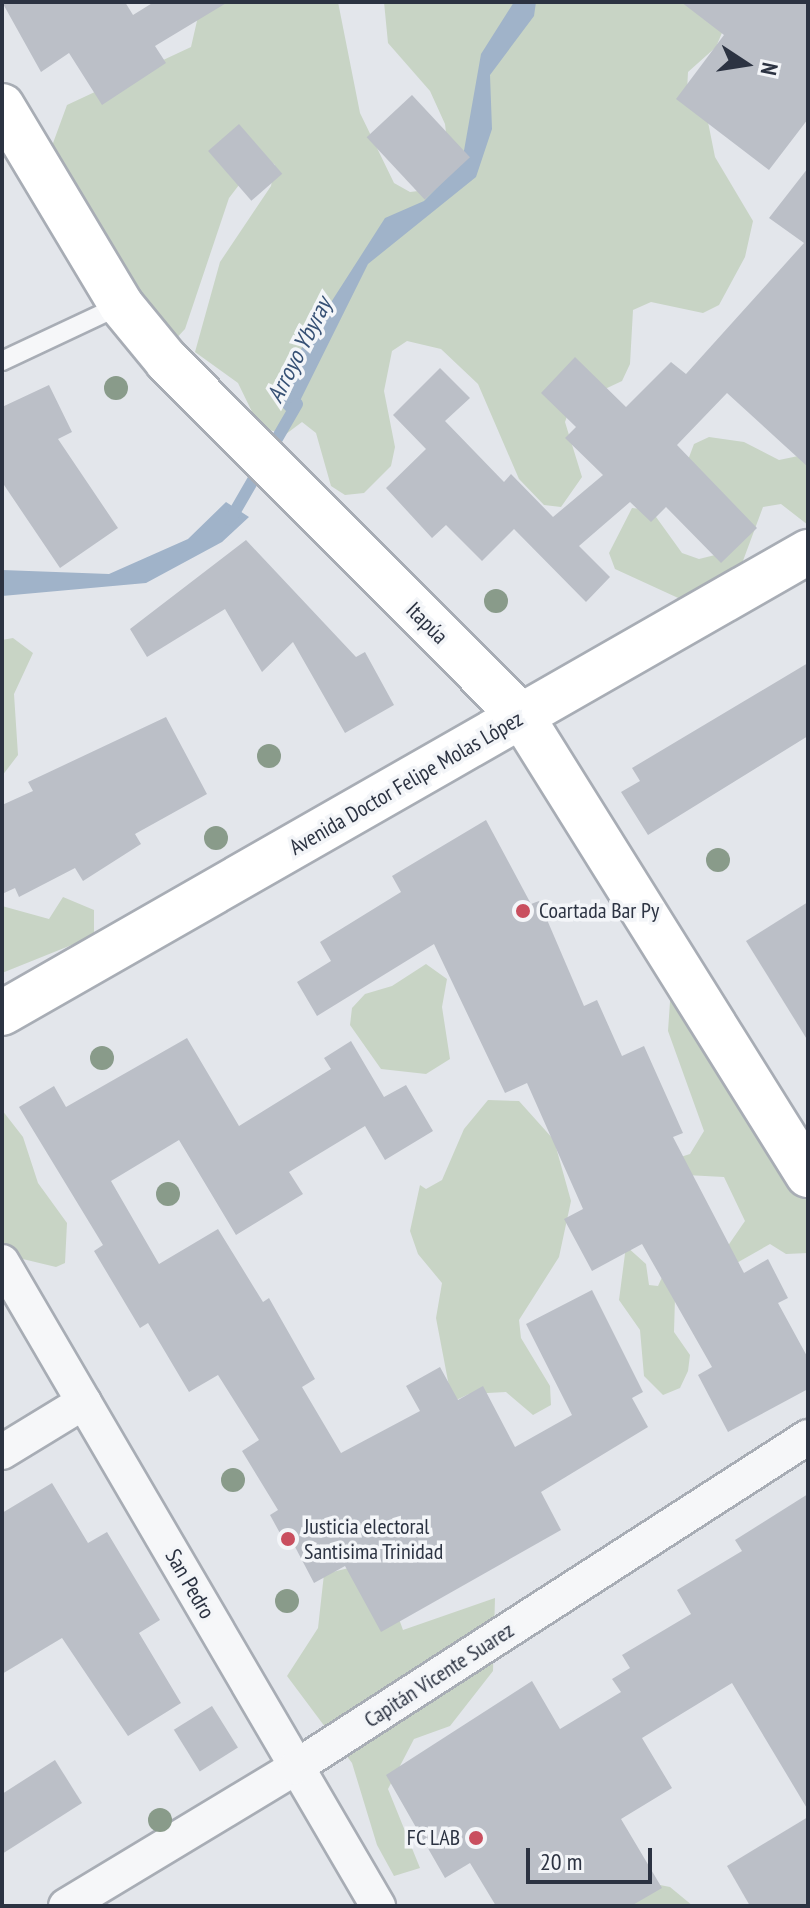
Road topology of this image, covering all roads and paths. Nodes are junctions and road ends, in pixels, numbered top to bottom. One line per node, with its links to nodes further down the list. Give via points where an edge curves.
1 (2, 106): 2 (street, Itapúa)
2 (121, 305): 3 (lane); 5 (street, Itapúa, via 215,416)
3 (2, 361)
4 (808, 552): 5 (street, Avenida Doctor Felipe Molas López)
5 (522, 717): 6 (street, Avenida Doctor Felipe Molas López); 7 (street, Itapúa)
6 (2, 1013)
7 (808, 1175)
8 (2, 1262): 9 (street, San Pedro)
9 (84, 1402): 11 (street); 12 (street, San Pedro)
10 (808, 1437): 12 (street, Capitán Vicente Suarez)
11 (2, 1452)
12 (296, 1767): 13 (street, Capitán Vicente Suarez); 14 (street, San Pedro)
13 (66, 1906)
14 (378, 1906)

